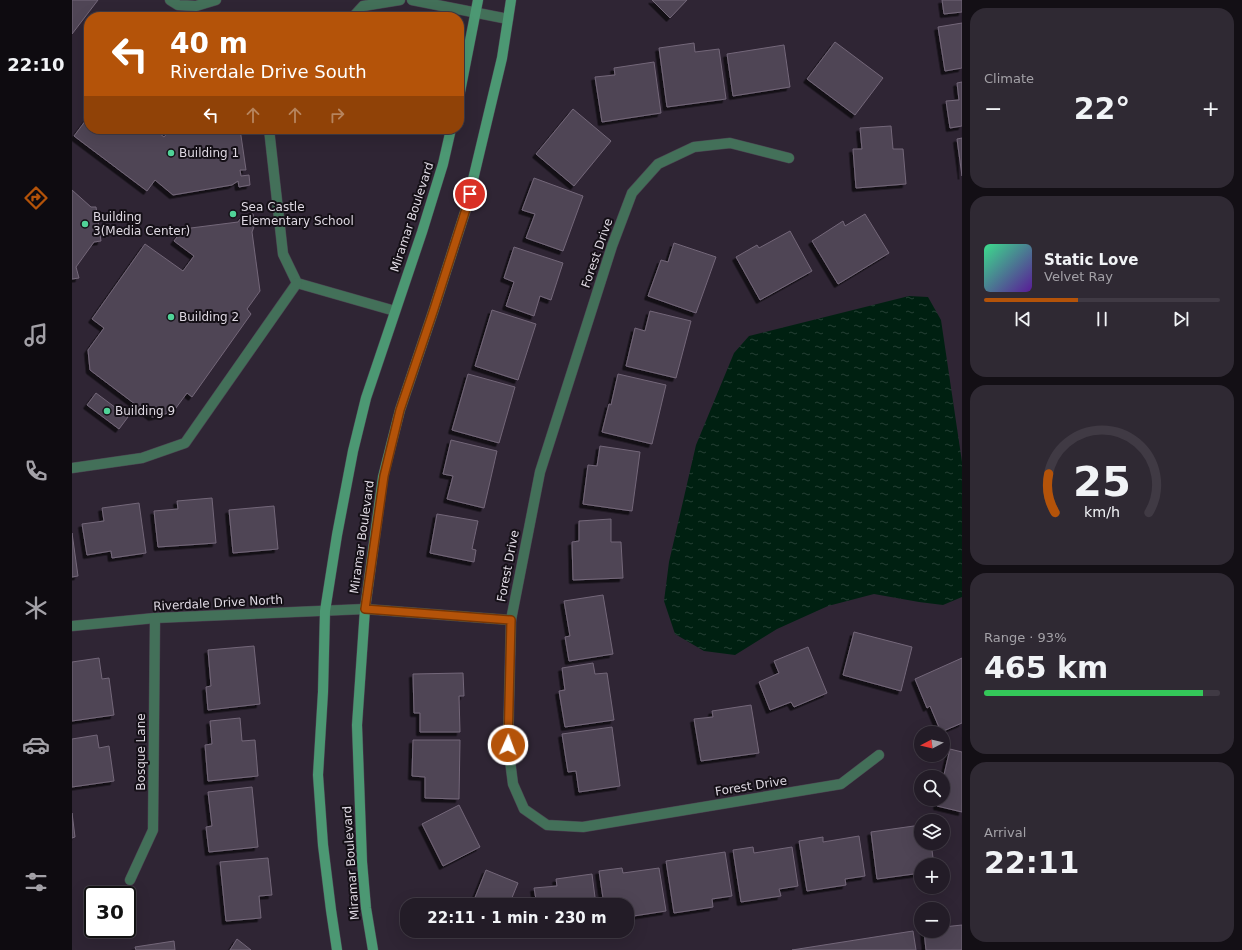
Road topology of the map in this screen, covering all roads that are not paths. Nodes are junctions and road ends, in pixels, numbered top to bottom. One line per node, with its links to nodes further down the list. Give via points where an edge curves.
1 (170, 0): 2 (street, via 178,5 196,6)
2 (216, 0)
3 (400, 0): 7 (street, via 363,6)
4 (412, 0): 8 (street)
5 (478, 0): 8 (street)
6 (511, 0): 9 (street, Miramar Boulevard)
7 (358, 12)
8 (476, 12): 9 (street); 10 (street)
9 (508, 19): 17 (street, Miramar Boulevard, via 502,58 466,209 400,410 384,476)
10 (464, 72)
11 (270, 134): 14 (street, via 283,254)
12 (450, 134): 15 (street, Miramar Boulevard, via 438,179)
13 (789, 158): 20 (street, Forest Drive, via 730,143 694,147 658,164 632,192 612,246 540,472)
14 (297, 283): 15 (street); 16 (street, via 185,444 142,458)
15 (395, 311): 18 (street, Miramar Boulevard, via 366,398 355,443 337,535)
16 (72, 468)
17 (365, 609): 18 (street, Riverdale Drive North); 20 (street, Riverdale Drive North); 25 (street, Miramar Boulevard, via 357,725 362,862)
18 (326, 611): 19 (street, Riverdale Drive North); 24 (street, Miramar Boulevard, via 318,775 323,844)
19 (155, 618): 21 (street, Riverdale Drive North); 23 (street, Bosque Lane, via 153,830)
20 (511, 620): 22 (street, Forest Drive, via 508,745 513,784 524,809 547,825 583,827 841,784)
21 (72, 626)
22 (879, 755)
23 (130, 880)
24 (337, 950)
25 (373, 950)

